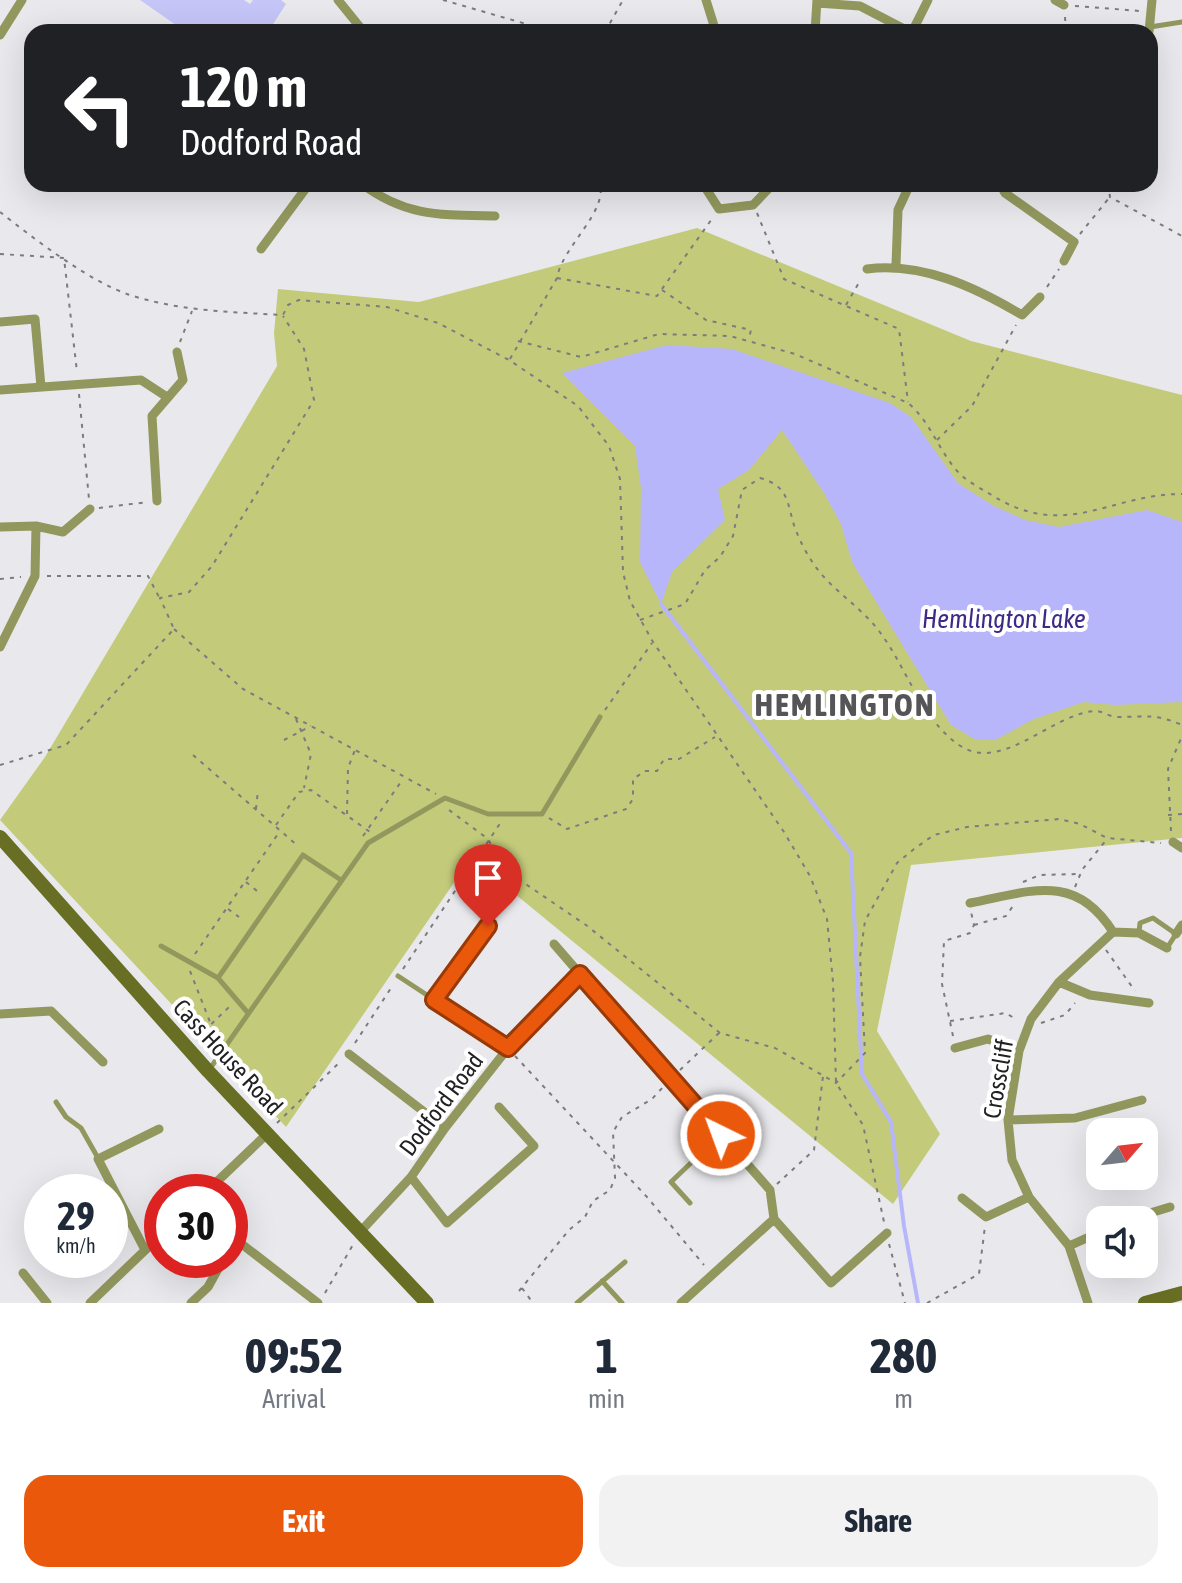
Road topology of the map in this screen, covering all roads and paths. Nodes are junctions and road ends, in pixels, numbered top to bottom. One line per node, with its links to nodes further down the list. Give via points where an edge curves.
1 (22, 0): 22 (street)
2 (338, 0): 12 (street)
3 (443, 0): 13 (path)
4 (623, 0): 14 (path)
5 (706, 0): 15 (street)
6 (928, 0): 18 (street)
7 (1152, 0): 10 (street)
8 (817, 2): 16 (street); 17 (street, via 860,6)
9 (1059, 3): 10 (path); 19 (path)
10 (1150, 11): 20 (street)
11 (1182, 22): 21 (lane)
12 (358, 24)
13 (526, 24)
14 (611, 24)
15 (714, 24)
16 (816, 24)
17 (895, 24)
18 (915, 24)
19 (1064, 24)
20 (1149, 24)
21 (1158, 27)
22 (0, 35)
23 (303, 192): 38 (street)
24 (373, 192): 35 (street, via 392,205 421,214)
25 (602, 192): 42 (path, via 559,263)
26 (708, 192): 33 (street)
27 (765, 192): 32 (street)
28 (906, 192): 40 (street, via 898,210)
29 (1004, 192): 37 (street)
30 (1109, 192): 31 (path)
31 (1110, 197): 36 (path); 37 (path)
32 (753, 205): 33 (street); 45 (path, via 784,279)
33 (719, 209): 43 (path)
34 (0, 212): 46 (path, via 64,258 128,294)
35 (495, 216)
36 (1182, 236)
37 (1074, 242): 39 (street)
38 (261, 249)
39 (1064, 261): 44 (path)
40 (896, 265): 41 (street); 48 (street, via 976,288)
41 (867, 269): 45 (path)
42 (557, 278): 43 (path, via 657,296); 51 (path)
43 (662, 290): 50 (path, via 706,320 751,330)
44 (1040, 297): 48 (street)
45 (845, 306): 57 (path, via 899,329)
46 (192, 309): 47 (path); 52 (path)
47 (283, 315): 53 (path, via 299,300 387,307 438,323); 66 (path, via 304,349 314,400 212,566 189,592)
48 (1022, 315): 58 (path, via 972,406)
49 (0, 322): 54 (street, via 35,319)
50 (749, 340): 51 (path, via 659,334 581,357); 57 (path)
51 (518, 341): 53 (path)
52 (177, 352): 56 (street, via 183,380)
53 (509, 360): 67 (path, via 578,406 609,446 620,479 623,572)
54 (41, 387): 55 (street); 56 (street, via 141,380)
55 (0, 390)
56 (167, 397): 60 (street, via 152,416)
57 (908, 403): 58 (path)
58 (937, 441): 59 (path, via 961,475 1016,509 1039,516 1099,511)
59 (1182, 494)
60 (157, 501)
61 (90, 509): 62 (street, via 63,532)
62 (36, 526): 63 (street); 64 (street)
63 (0, 527)
64 (35, 576): 65 (path); 66 (path, via 148,576); 70 (street)
65 (0, 579)
66 (160, 598): 68 (path)
67 (640, 620): 69 (path); 73 (path, via 685,604 733,536 742,490 760,478 776,482 790,500 793,521 816,567 880,631 935,722 958,745 977,755 997,752 1072,716 1097,710 1113,717 1157,714)
68 (174, 629): 72 (path, via 243,689); 81 (path, via 66,745)
69 (653, 642): 71 (path); 76 (path)
70 (0, 647)
71 (600, 717): 87 (lane)
72 (296, 718): 74 (path); 75 (path)
73 (1182, 725)
74 (311, 726): 75 (path); 79 (path)
75 (303, 730): 78 (path); 83 (path, via 311,765)
76 (716, 736): 87 (path, via 633,779 633,799 626,809 567,829); 136 (path, via 784,832 827,919)
77 (1182, 736): 90 (path, via 1168,769)
78 (284, 740)
79 (355, 750): 82 (path); 89 (path, via 348,768)
80 (193, 755): 86 (path)
81 (0, 765)
82 (405, 777): 85 (path); 92 (path)
83 (304, 789): 89 (path); 91 (path)
84 (258, 790): 86 (path)
85 (445, 798): 87 (lane, via 488,814); 94 (lane); 126 (path, via 450,812 488,839 505,870 586,925)
86 (256, 810): 91 (path)
87 (542, 814)
88 (1182, 814): 90 (path)
89 (346, 815): 92 (path)
90 (1168, 815): 97 (path)
91 (275, 826): 93 (path)
92 (367, 829): 94 (path); 96 (path)
93 (280, 831): 99 (path); 101 (path)
94 (378, 837): 100 (lane)
95 (1107, 838): 97 (path); 103 (path); 136 (path, via 1059,819 967,827 934,835 897,863 865,921 860,957 865,1053)
96 (359, 841)
97 (1177, 845)
98 (4, 847): 127 (street, Cass House Road)
99 (303, 855): 100 (lane); 118 (lane)
100 (341, 880): 123 (lane)
101 (245, 882): 102 (path); 105 (path)
102 (257, 891)
103 (1072, 893): 104 (street, via 1049,888); 109 (street, via 1098,909)
104 (970, 903): 129 (path, via 970,933 944,941 942,984)
105 (227, 908): 106 (path); 115 (path)
106 (239, 917)
107 (488, 926): 121 (street)
108 (1179, 929): 110 (lane, via 1153,918 1140,923); 114 (lane)
109 (1113, 932): 110 (street); 111 (street, Crosscliff)
110 (1139, 933): 114 (street)
111 (1101, 943): 119 (street, Crosscliff); 122 (path)
112 (554, 944): 116 (street)
113 (161, 946): 115 (lane)
114 (1167, 948)
115 (190, 962): 118 (lane); 125 (path)
116 (580, 974): 128 (street, Dodford Road); 135 (street)
117 (398, 976): 121 (lane)
118 (218, 978): 120 (lane)
119 (1059, 982): 122 (street, via 1090,995); 130 (street, Crosscliff, via 1031,1019)
120 (236, 999): 123 (lane); 125 (path)
121 (434, 1000): 128 (street)
122 (1145, 1002)
123 (248, 1013): 133 (lane)
124 (0, 1014): 132 (street, via 51,1011)
125 (210, 1022): 127 (path)
126 (720, 1033): 134 (path, via 775,1048); 135 (path)
127 (188, 1048): 133 (street, Cass House Road)
128 (508, 1048): 141 (street, Dodford Road); 146 (path)
129 (955, 1048): 130 (street, via 988,1039)
130 (1019, 1051): 140 (street, Crosscliff)
131 (349, 1054): 141 (street)
132 (103, 1062)
133 (208, 1071): 143 (street, Cass House Road)
134 (823, 1076): 136 (path); 149 (path, via 814,1150)
135 (671, 1078): 144 (street); 146 (path, via 652,1099 622,1117 613,1132)
136 (836, 1083): 158 (path, via 863,1125)
137 (1142, 1100): 140 (street, via 1075,1118)
138 (56, 1102): 145 (lane, via 81,1128)
139 (499, 1107): 148 (street, via 534,1146 447,1223)
140 (1008, 1120): 150 (street, Crosscliff, via 1012,1160)
141 (445, 1128): 148 (street, Dodford Road)
142 (159, 1129): 145 (street)
143 (268, 1133): 147 (street); 157 (street, Cass House Road)
144 (721, 1135): 149 (street); 152 (lane, via 671,1182)
145 (98, 1159): 161 (street)
146 (615, 1163): 166 (path); 176 (path, via 610,1190 593,1201 520,1290)
147 (225, 1174)
148 (411, 1177): 157 (street, Dodford Road)
149 (770, 1190): 156 (street)
150 (1029, 1197): 155 (street); 160 (street, Crosscliff)
151 (962, 1198): 155 (street)
152 (690, 1203)
153 (1170, 1207): 154 (street)
154 (1158, 1211)
155 (986, 1217): 182 (path, via 979,1274)
156 (774, 1219): 158 (street, via 831,1283); 166 (street)
157 (360, 1232): 174 (path); 175 (street, Cass House Road)
158 (887, 1233): 181 (path)
159 (1086, 1238): 160 (street)
160 (1069, 1246): 183 (street, Crosscliff)
161 (144, 1248)
162 (144, 1251): 172 (street)
163 (248, 1254): 174 (street)
164 (625, 1262): 168 (lane)
165 (23, 1273): 171 (street)
166 (712, 1275): 170 (street)
167 (213, 1278): 173 (street)
168 (602, 1281): 177 (lane); 178 (lane)
169 (1182, 1293): 184 (street)
170 (691, 1294): 179 (street); 180 (street)
171 (47, 1303)
172 (90, 1303)
173 (191, 1303)
174 (318, 1303)
175 (427, 1303)
176 (533, 1303)
177 (577, 1303)
178 (622, 1303)
179 (681, 1303)
180 (700, 1303)
181 (905, 1303)
182 (927, 1303)
183 (1088, 1303)
184 (1145, 1303)

